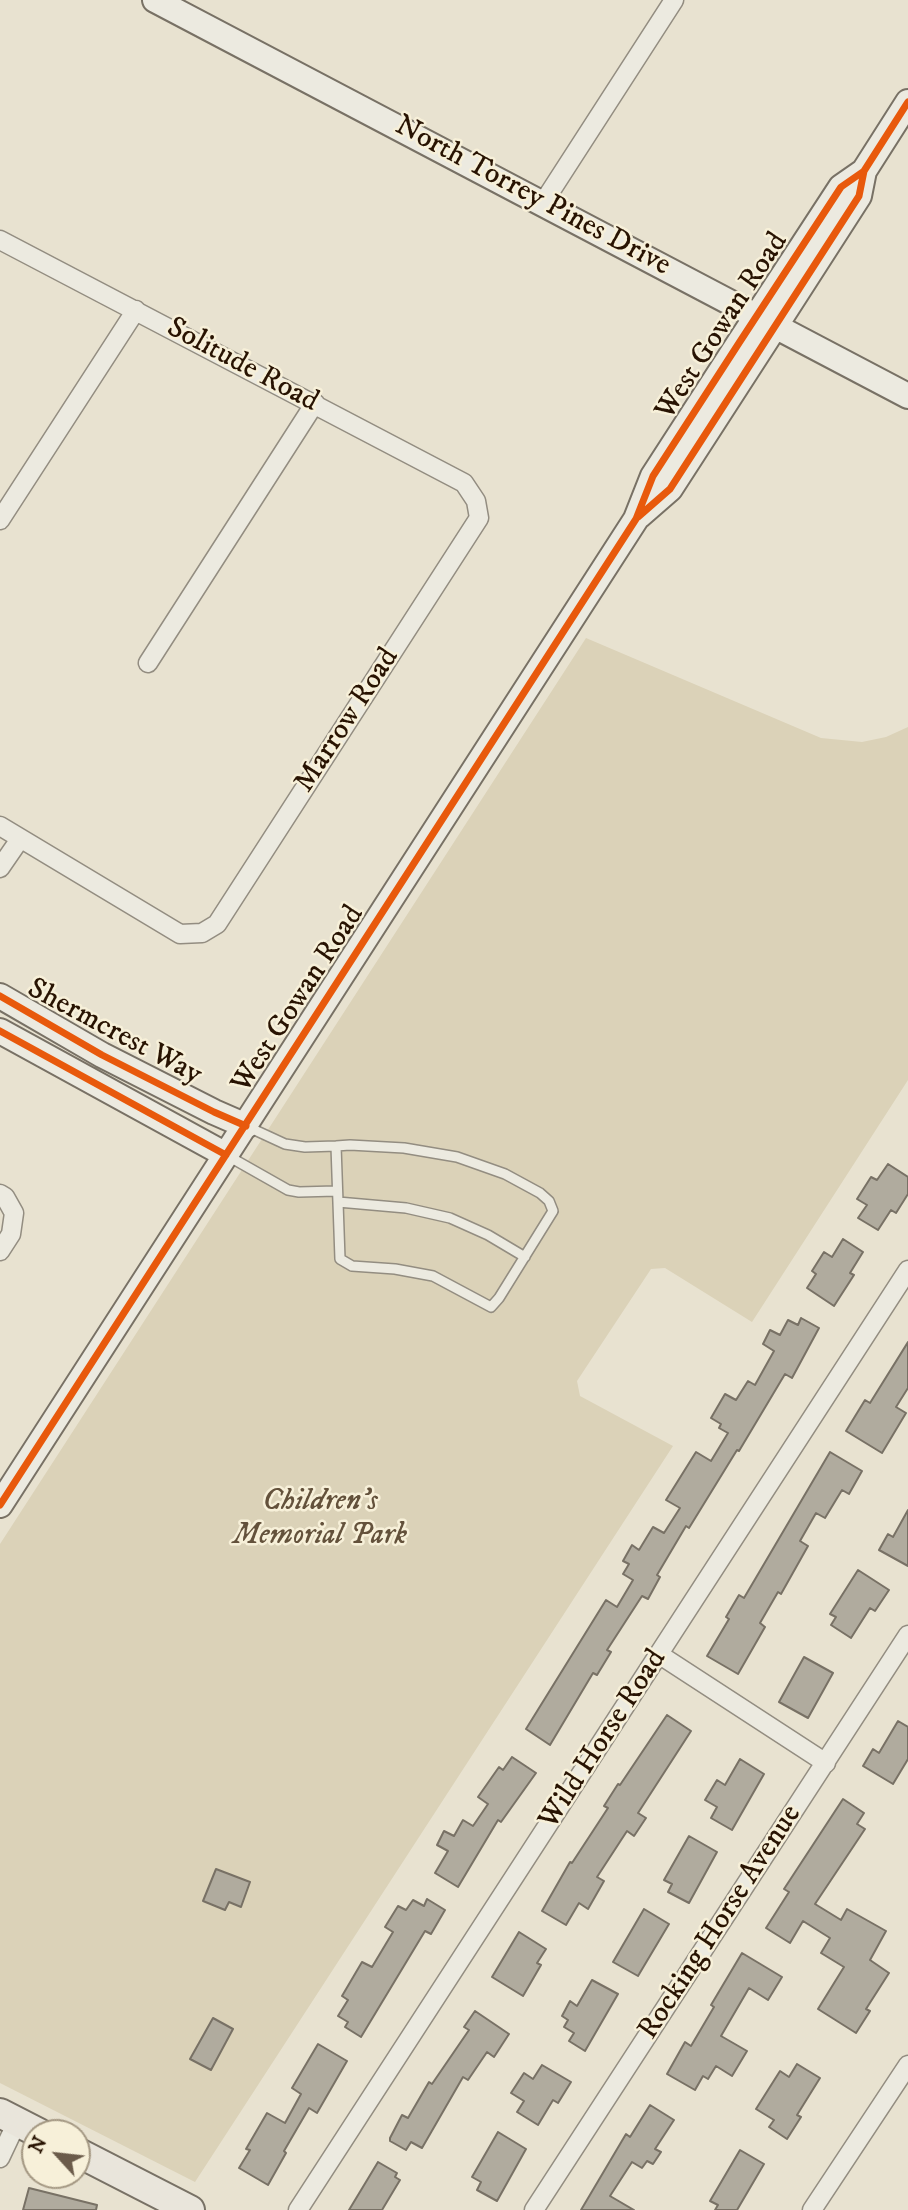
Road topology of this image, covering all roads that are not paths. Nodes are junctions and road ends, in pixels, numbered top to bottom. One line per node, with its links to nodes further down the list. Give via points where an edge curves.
1 (155, 0): 4 (street, North Torrey Pines Drive)
2 (674, 0): 4 (street)
3 (908, 102): 7 (street, West Gowan Road, via 863,171 859,196)
4 (544, 203): 7 (street, North Torrey Pines Drive)
5 (0, 240): 6 (street, Solitude Road)
6 (136, 310): 9 (street, Solitude Road); 11 (street)
7 (767, 320): 8 (street, North Torrey Pines Drive); 18 (street, West Gowan Road, via 670,489 636,519)
8 (908, 396)
9 (315, 404): 10 (street, Solitude Road, via 464,483); 12 (street)
10 (476, 501): 14 (street, Marrow Road, via 479,518 217,924 202,933 180,934)
11 (0, 520)
12 (148, 663)
13 (0, 826): 14 (street)
14 (20, 839): 15 (street)
15 (0, 868)
16 (0, 996): 18 (street, Shermcrest Way, via 102,1055)
17 (0, 1031): 20 (street, Shermcrest Way)
18 (246, 1126): 19 (lane, via 285,1144); 20 (street, West Gowan Road)
19 (336, 1146): 21 (lane); 25 (lane, via 404,1148 457,1157 505,1174 540,1193 553,1211)
20 (226, 1155): 21 (lane, via 288,1190); 27 (street, West Gowan Road)
21 (336, 1191): 23 (lane)
22 (0, 1194): 24 (street, via 14,1213 11,1234)
23 (338, 1202): 25 (lane, via 407,1208 450,1218); 25 (lane, via 340,1259 352,1266 433,1276 491,1307)
24 (0, 1251)
25 (525, 1256)
26 (908, 1270): 29 (street, Wild Horse Road)
27 (0, 1505)
28 (908, 1635): 30 (street, Rocking Horse Avenue)
29 (660, 1655): 30 (street); 36 (street, Wild Horse Road)
30 (826, 1763): 37 (street, Rocking Horse Avenue)
31 (908, 2065): 38 (street)
32 (19, 2123): 33 (street)
33 (0, 2158)
34 (91, 2159): 35 (main road)
35 (190, 2210)
36 (298, 2210)
37 (534, 2210)
38 (812, 2210)

